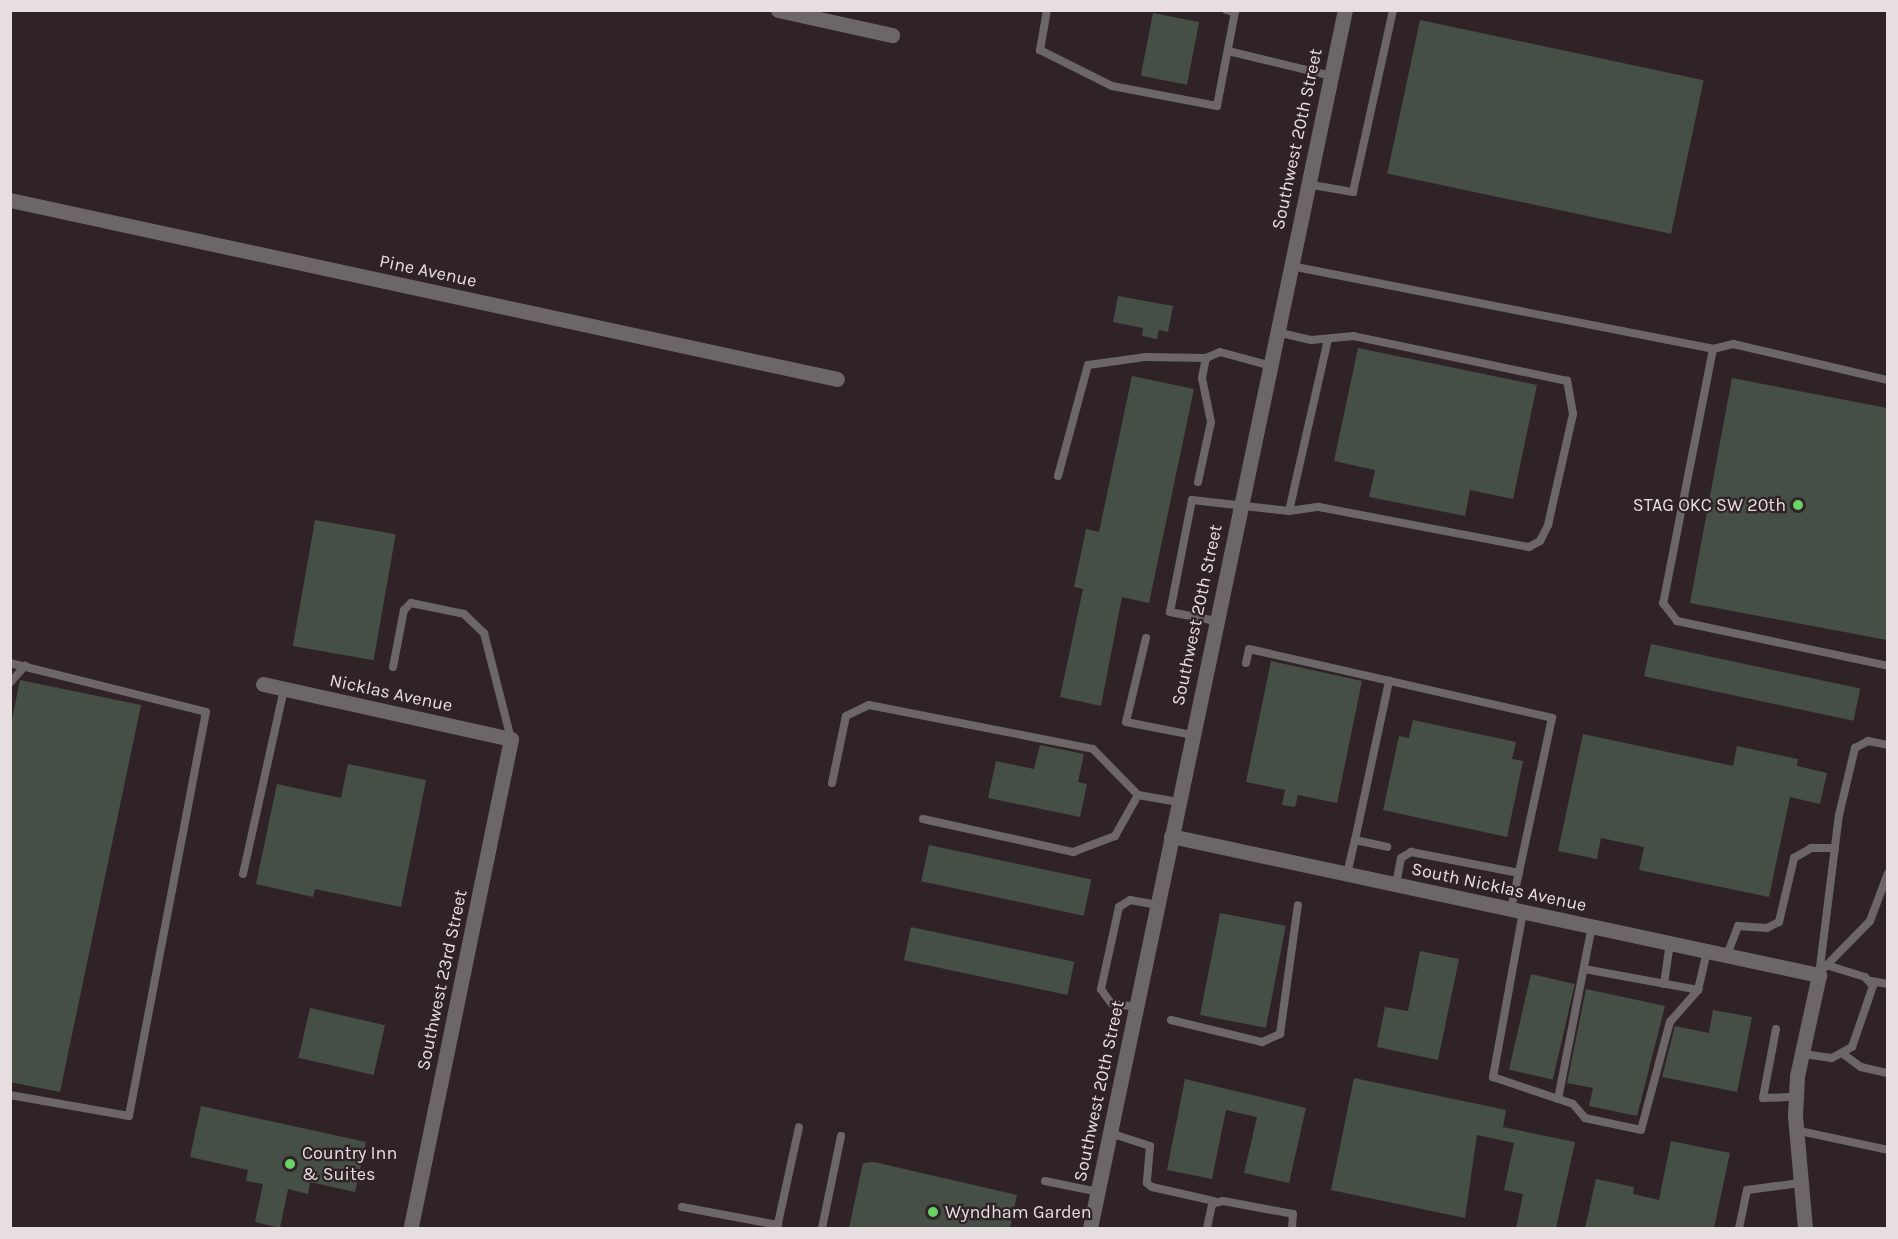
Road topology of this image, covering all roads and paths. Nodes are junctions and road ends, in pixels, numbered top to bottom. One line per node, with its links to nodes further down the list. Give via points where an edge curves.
1 (778, 10): 6 (street)
2 (1047, 10): 7 (lane, via 1040,50 1112,86 1217,106)
3 (1226, 10): 7 (lane, via 1235,12)
4 (1345, 10): 8 (street, Southwest 20th Street)
5 (1393, 10): 9 (lane, via 1353,192)
6 (892, 35)
7 (1228, 51): 8 (lane)
8 (1331, 76): 9 (street, Southwest 20th Street)
9 (1307, 184): 11 (street, Southwest 20th Street)
10 (10, 200): 17 (street, Pine Avenue)
11 (1289, 266): 12 (street, Southwest 20th Street); 14 (lane)
12 (1275, 332): 13 (lane); 16 (street, Southwest 20th Street)
13 (1328, 339): 22 (lane); 22 (lane, via 1354,336 1567,381 1573,414 1548,525 1540,541 1529,547 1319,507)
14 (1713, 349): 18 (lane, via 1733,344); 28 (lane, via 1663,603 1677,621)
15 (1206, 358): 16 (lane, via 1220,352); 19 (lane, via 1146,357 1088,365); 20 (lane, via 1202,378 1211,422)
16 (1268, 365): 21 (street, Southwest 20th Street)
17 (837, 380)
18 (1887, 380)
19 (1058, 476)
20 (1198, 482)
21 (1239, 507): 22 (lane); 23 (street, Southwest 20th Street); 23 (lane, via 1192,500 1170,612)
22 (1289, 511)
23 (1216, 621): 34 (street, Southwest 20th Street)
24 (1146, 638): 34 (lane, via 1126,723)
25 (10, 663): 27 (lane)
26 (1246, 663): 30 (lane, via 1249,649)
27 (25, 666): 31 (lane); 69 (lane, via 206,712 129,1116)
28 (1887, 666)
29 (393, 667): 35 (lane, via 404,610 411,603 464,614 484,633)
30 (1389, 681): 42 (lane); 45 (lane, via 1552,718)
31 (10, 683)
32 (263, 684): 33 (street, Nicklas Avenue)
33 (284, 689): 35 (street, Nicklas Avenue); 47 (lane)
34 (1192, 735): 39 (street, Southwest 20th Street)
35 (511, 740): 83 (street, Southwest 23rd Street)
36 (1887, 745): 44 (lane, via 1861,742 1855,748)
37 (832, 783): 38 (lane, via 846,716 869,705 1092,749)
38 (1138, 795): 39 (lane); 40 (lane, via 1115,836 1072,852)
39 (1178, 802): 41 (street, Southwest 20th Street)
40 (923, 819)
41 (1171, 836): 48 (street, South Nicklas Avenue); 50 (street, Southwest 20th Street)
42 (1355, 840): 43 (lane); 48 (lane)
43 (1387, 847)
44 (1835, 848): 56 (lane, via 1811,848 1794,858 1779,922 1767,928 1738,926); 58 (lane)
45 (1519, 873): 49 (lane, via 1411,852 1401,858); 52 (lane)
46 (1887, 873): 58 (lane, via 1870,921)
47 (243, 874)
48 (1347, 874): 49 (street, South Nicklas Avenue)
49 (1396, 884): 52 (street, South Nicklas Avenue)
50 (1157, 904): 63 (street, Southwest 20th Street); 63 (lane, via 1130,900 1119,907 1101,989 1111,1003)
51 (1298, 905): 64 (lane, via 1280,1034 1262,1042)
52 (1517, 910): 53 (street, South Nicklas Avenue); 71 (lane, via 1493,1077)
53 (1592, 926): 54 (street, South Nicklas Avenue); 57 (lane)
54 (1670, 943): 55 (street, South Nicklas Avenue); 60 (lane)
55 (1707, 951): 56 (street, South Nicklas Avenue); 62 (lane)
56 (1728, 956): 58 (street, South Nicklas Avenue)
57 (1584, 969): 60 (lane); 71 (lane)
58 (1822, 970): 59 (lane); 66 (street)
59 (1871, 981): 61 (lane); 67 (lane, via 1858,1036)
60 (1664, 984): 62 (lane)
61 (1887, 984)
62 (1698, 990): 71 (lane, via 1670,1022 1641,1130 1585,1118 1573,1104)
63 (1136, 1007): 74 (street, Southwest 20th Street)
64 (1171, 1020)
65 (1776, 1029): 70 (lane, via 1763,1098)
66 (1803, 1054): 67 (lane); 70 (street)
67 (1843, 1054): 68 (lane, via 1861,1066)
68 (1887, 1072)
69 (10, 1095)
70 (1796, 1097): 73 (street)
71 (1558, 1099)
72 (799, 1127): 82 (lane)
73 (1796, 1130): 76 (lane); 78 (street)
74 (1110, 1133): 79 (street, Southwest 20th Street); 80 (lane, via 1150,1146 1147,1183 1152,1187)
75 (841, 1136): 84 (lane)
76 (1887, 1150)
77 (1046, 1181): 79 (lane)
78 (1800, 1183): 88 (lane, via 1747,1190); 89 (street)
79 (1098, 1192): 85 (street, Southwest 20th Street)
80 (1214, 1201): 86 (lane); 87 (lane, via 1293,1214)
81 (682, 1207): 82 (lane)
82 (778, 1227)
83 (411, 1228)
84 (822, 1228)
85 (1095, 1228)
86 (1207, 1228)
87 (1292, 1228)
88 (1739, 1228)
89 (1805, 1228)

